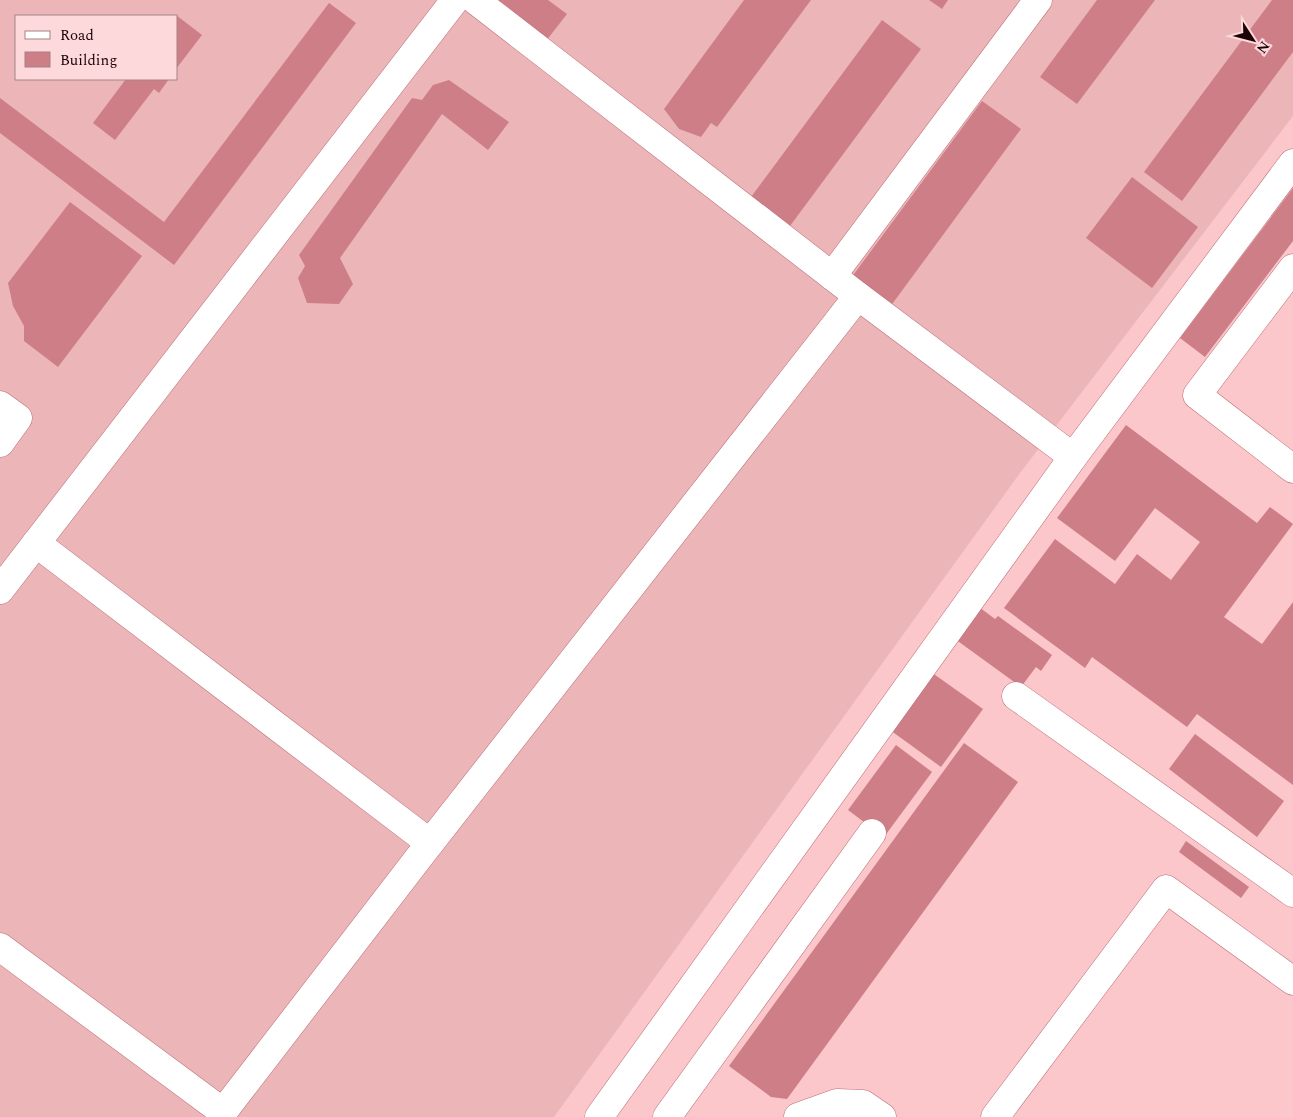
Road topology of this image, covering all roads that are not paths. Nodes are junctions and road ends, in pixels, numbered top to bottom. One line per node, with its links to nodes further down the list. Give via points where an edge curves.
1 (455, 0): 12 (street)
2 (475, 0): 6 (street)
3 (1038, 0): 6 (street)
4 (1293, 163): 10 (street)
5 (1293, 268): 11 (street, via 1197,396)
6 (832, 276): 7 (street)
7 (858, 296): 10 (street); 16 (street)
8 (0, 405): 9 (street, via 18,418)
9 (0, 443)
10 (1073, 457): 20 (street)
11 (1293, 469)
12 (36, 543): 13 (street); 16 (street)
13 (0, 590)
14 (1016, 696): 17 (street)
15 (872, 833): 21 (street)
16 (430, 843): 18 (street, via 223,1112)
17 (1293, 893)
18 (0, 947)
19 (1293, 981): 24 (street, via 1166,889)
20 (599, 1117)
21 (667, 1117)
22 (798, 1117): 23 (street, via 837,1103 863,1104)
23 (882, 1117)
24 (995, 1117)

